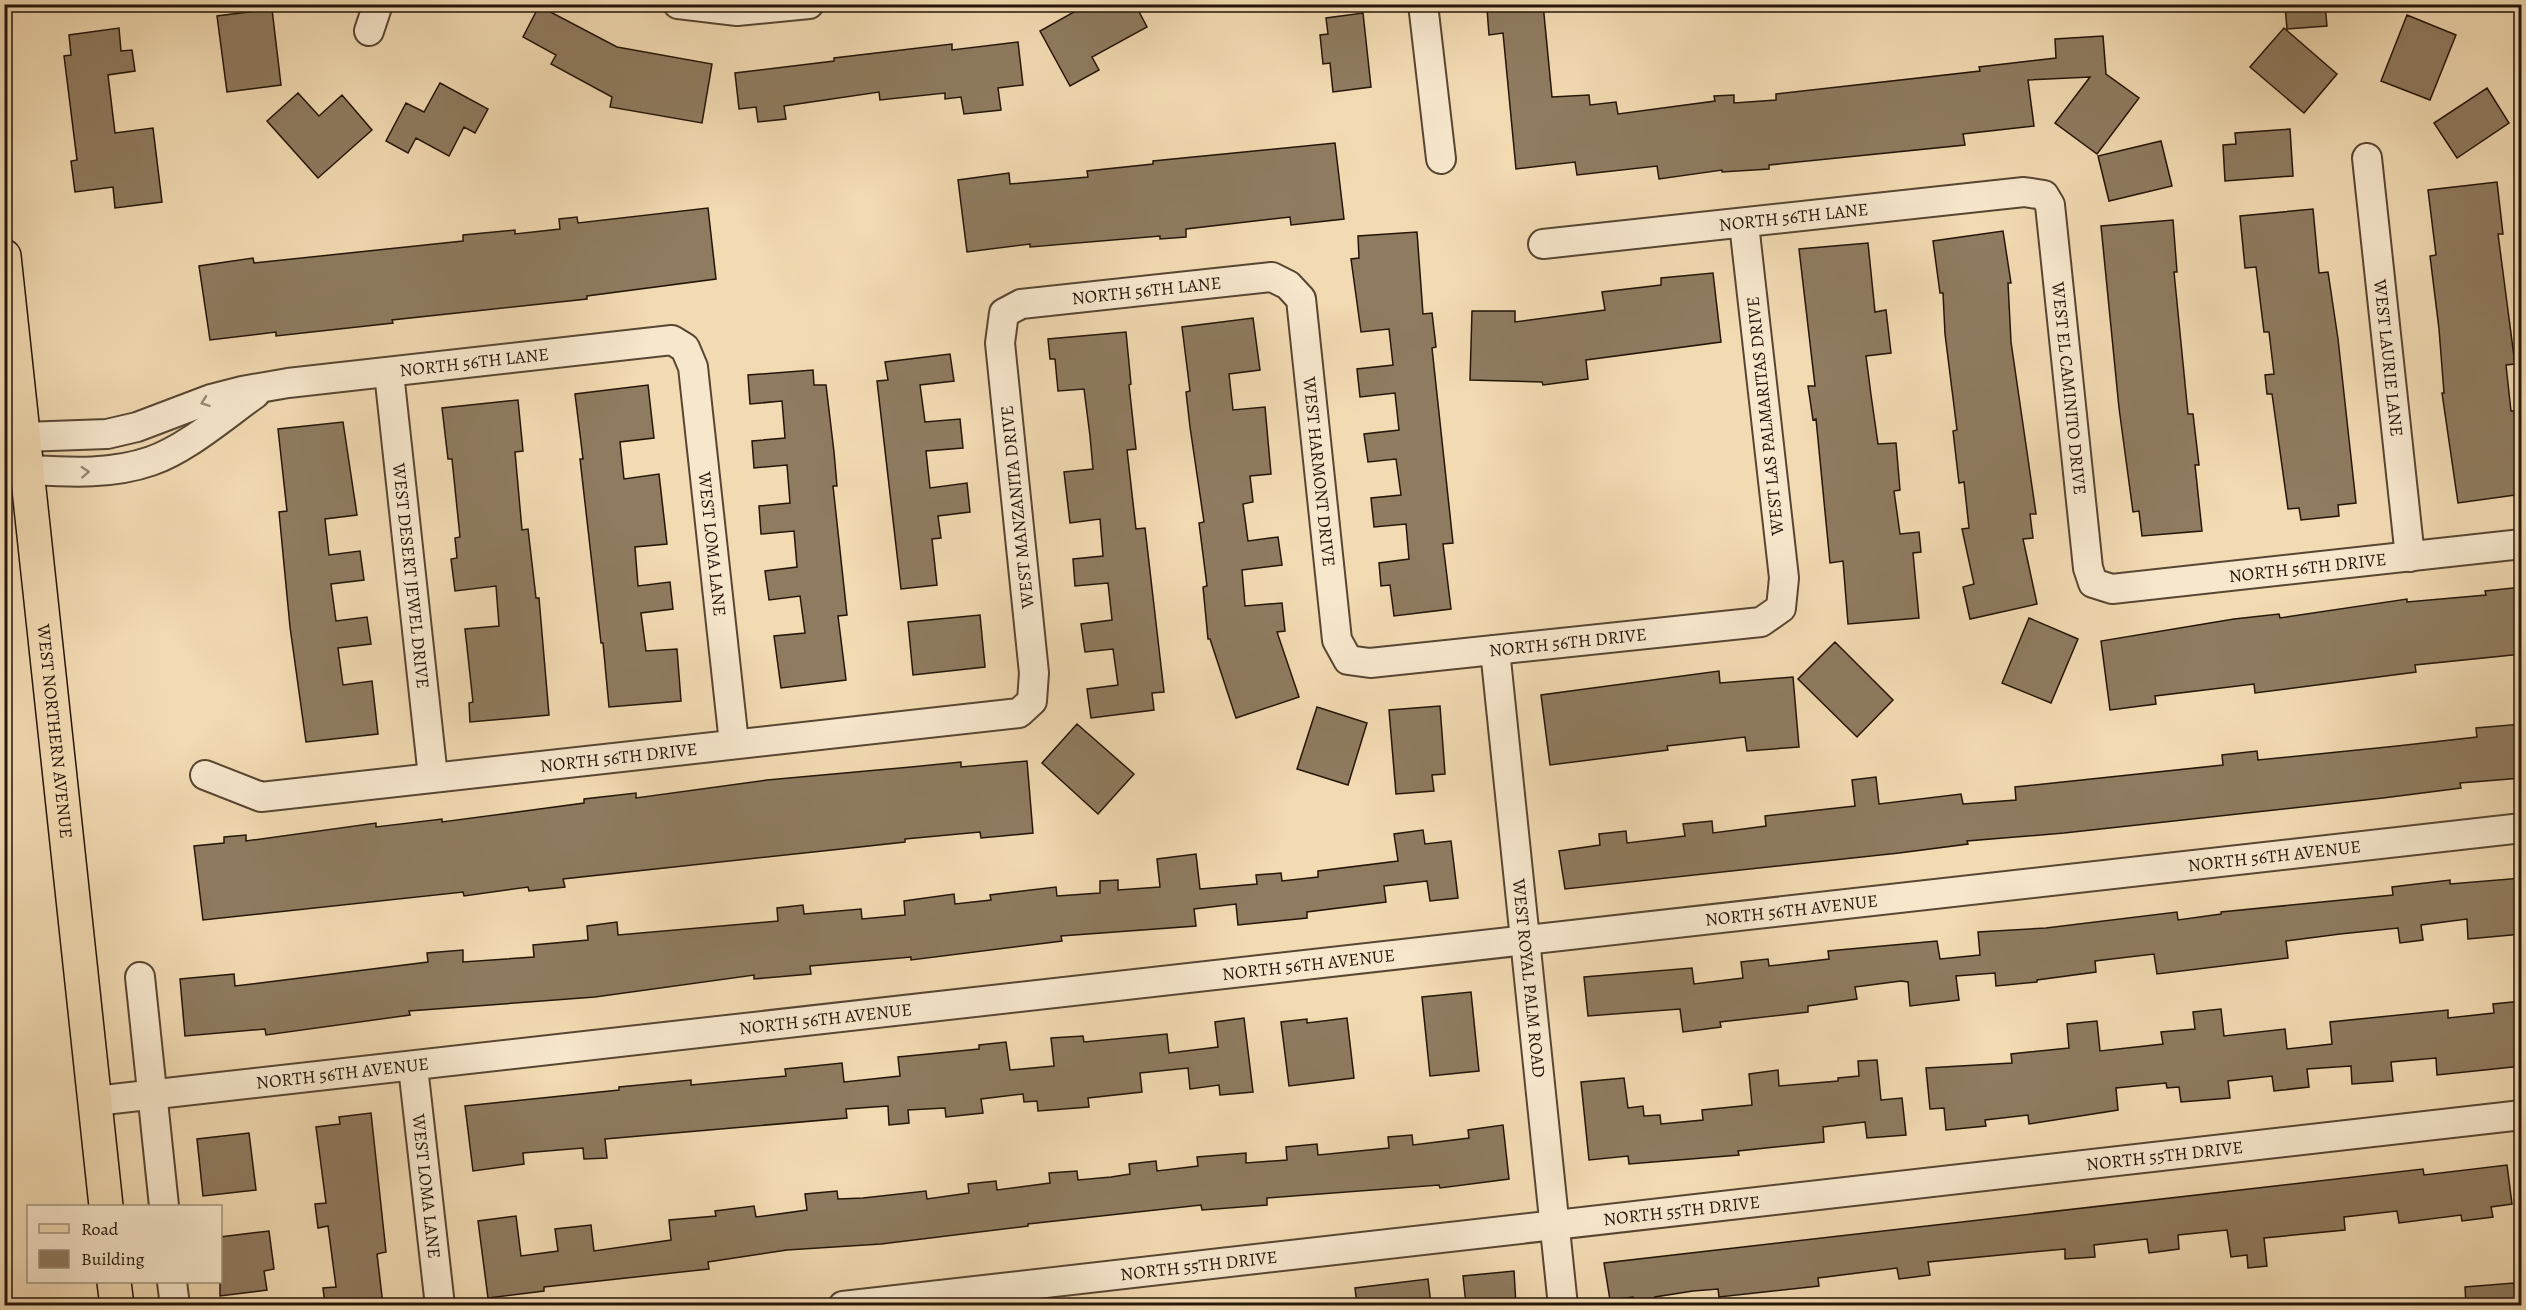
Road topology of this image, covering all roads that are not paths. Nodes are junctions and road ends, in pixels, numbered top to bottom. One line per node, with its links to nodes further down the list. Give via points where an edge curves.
1 (678, 4): 2 (street, via 737,12)
2 (809, 4)
3 (1424, 4): 4 (street)
4 (1441, 159)
5 (2367, 159): 18 (street, WEST LAURIE LANE)
6 (2044, 195): 7 (street, NORTH 56TH LANE, via 2024,192); 19 (street, WEST EL CAMINITO DRIVE, via 2050,206 2088,568)
7 (1744, 224): 8 (street, NORTH 56TH LANE); 20 (street, WEST LAS PALMARITAS DRIVE, via 1784,578)
8 (1543, 244)
9 (4, 256): 15 (main road, WEST NORTHERN AVENUE)
10 (1288, 285): 11 (street, NORTH 56TH LANE, via 1272,277 1021,304); 22 (street, WEST HARMONT DRIVE, via 1301,299 1337,640)
11 (1004, 313): 23 (street, WEST MANZANITA DRIVE, via 1000,344 1034,673)
12 (685, 348): 13 (street, NORTH 56TH LANE, via 672,340); 24 (street, WEST LOMA LANE, via 693,368)
13 (389, 373): 14 (street, NORTH 56TH LANE); 26 (street, WEST DESERT JEWEL DRIVE)
14 (262, 389): 15 (street, NORTH 56TH LANE, one-way to 15, via 242,390 107,434); 16 (street, NORTH 56TH LANE, one-way to 14, via 82,473 151,462)
15 (23, 437): 16 (main road, WEST NORTHERN AVENUE)
16 (27, 470): 32 (main road, WEST NORTHERN AVENUE)
17 (2522, 544): 18 (street, NORTH 56TH DRIVE)
18 (2410, 557): 19 (street, NORTH 56TH DRIVE, via 2112,589)
19 (2093, 583)
20 (1781, 608): 21 (street, NORTH 56TH DRIVE, via 1761,622)
21 (1495, 651): 22 (street, NORTH 56TH DRIVE, via 1370,663); 28 (street, WEST ROYAL PALM ROAD)
22 (1348, 660)
23 (1032, 701): 24 (street, NORTH 56TH DRIVE, via 1019,713)
24 (734, 742): 26 (street, NORTH 56TH DRIVE)
25 (205, 775): 26 (street, NORTH 56TH DRIVE, via 261,796)
26 (433, 777)
27 (2522, 828): 28 (street, NORTH 56TH AVENUE)
28 (1525, 939): 30 (street, NORTH 56TH AVENUE); 36 (street, WEST ROYAL PALM ROAD)
29 (140, 977): 31 (street)
30 (413, 1067): 31 (street, NORTH 56TH AVENUE); 41 (street, WEST LOMA LANE)
31 (152, 1094): 32 (street, NORTH 56TH AVENUE); 35 (street)
32 (95, 1101): 34 (main road, WEST NORTHERN AVENUE)
33 (2522, 1115): 36 (street, NORTH 55TH DRIVE)
34 (106, 1205)
35 (164, 1205)
36 (1555, 1223): 42 (street, NORTH 55TH DRIVE); 43 (street, WEST ROYAL PALM ROAD)
37 (114, 1283): 39 (main road)
38 (172, 1283): 40 (street)
39 (117, 1305)
40 (175, 1305)
41 (440, 1305)
42 (843, 1305)
43 (1563, 1305)

